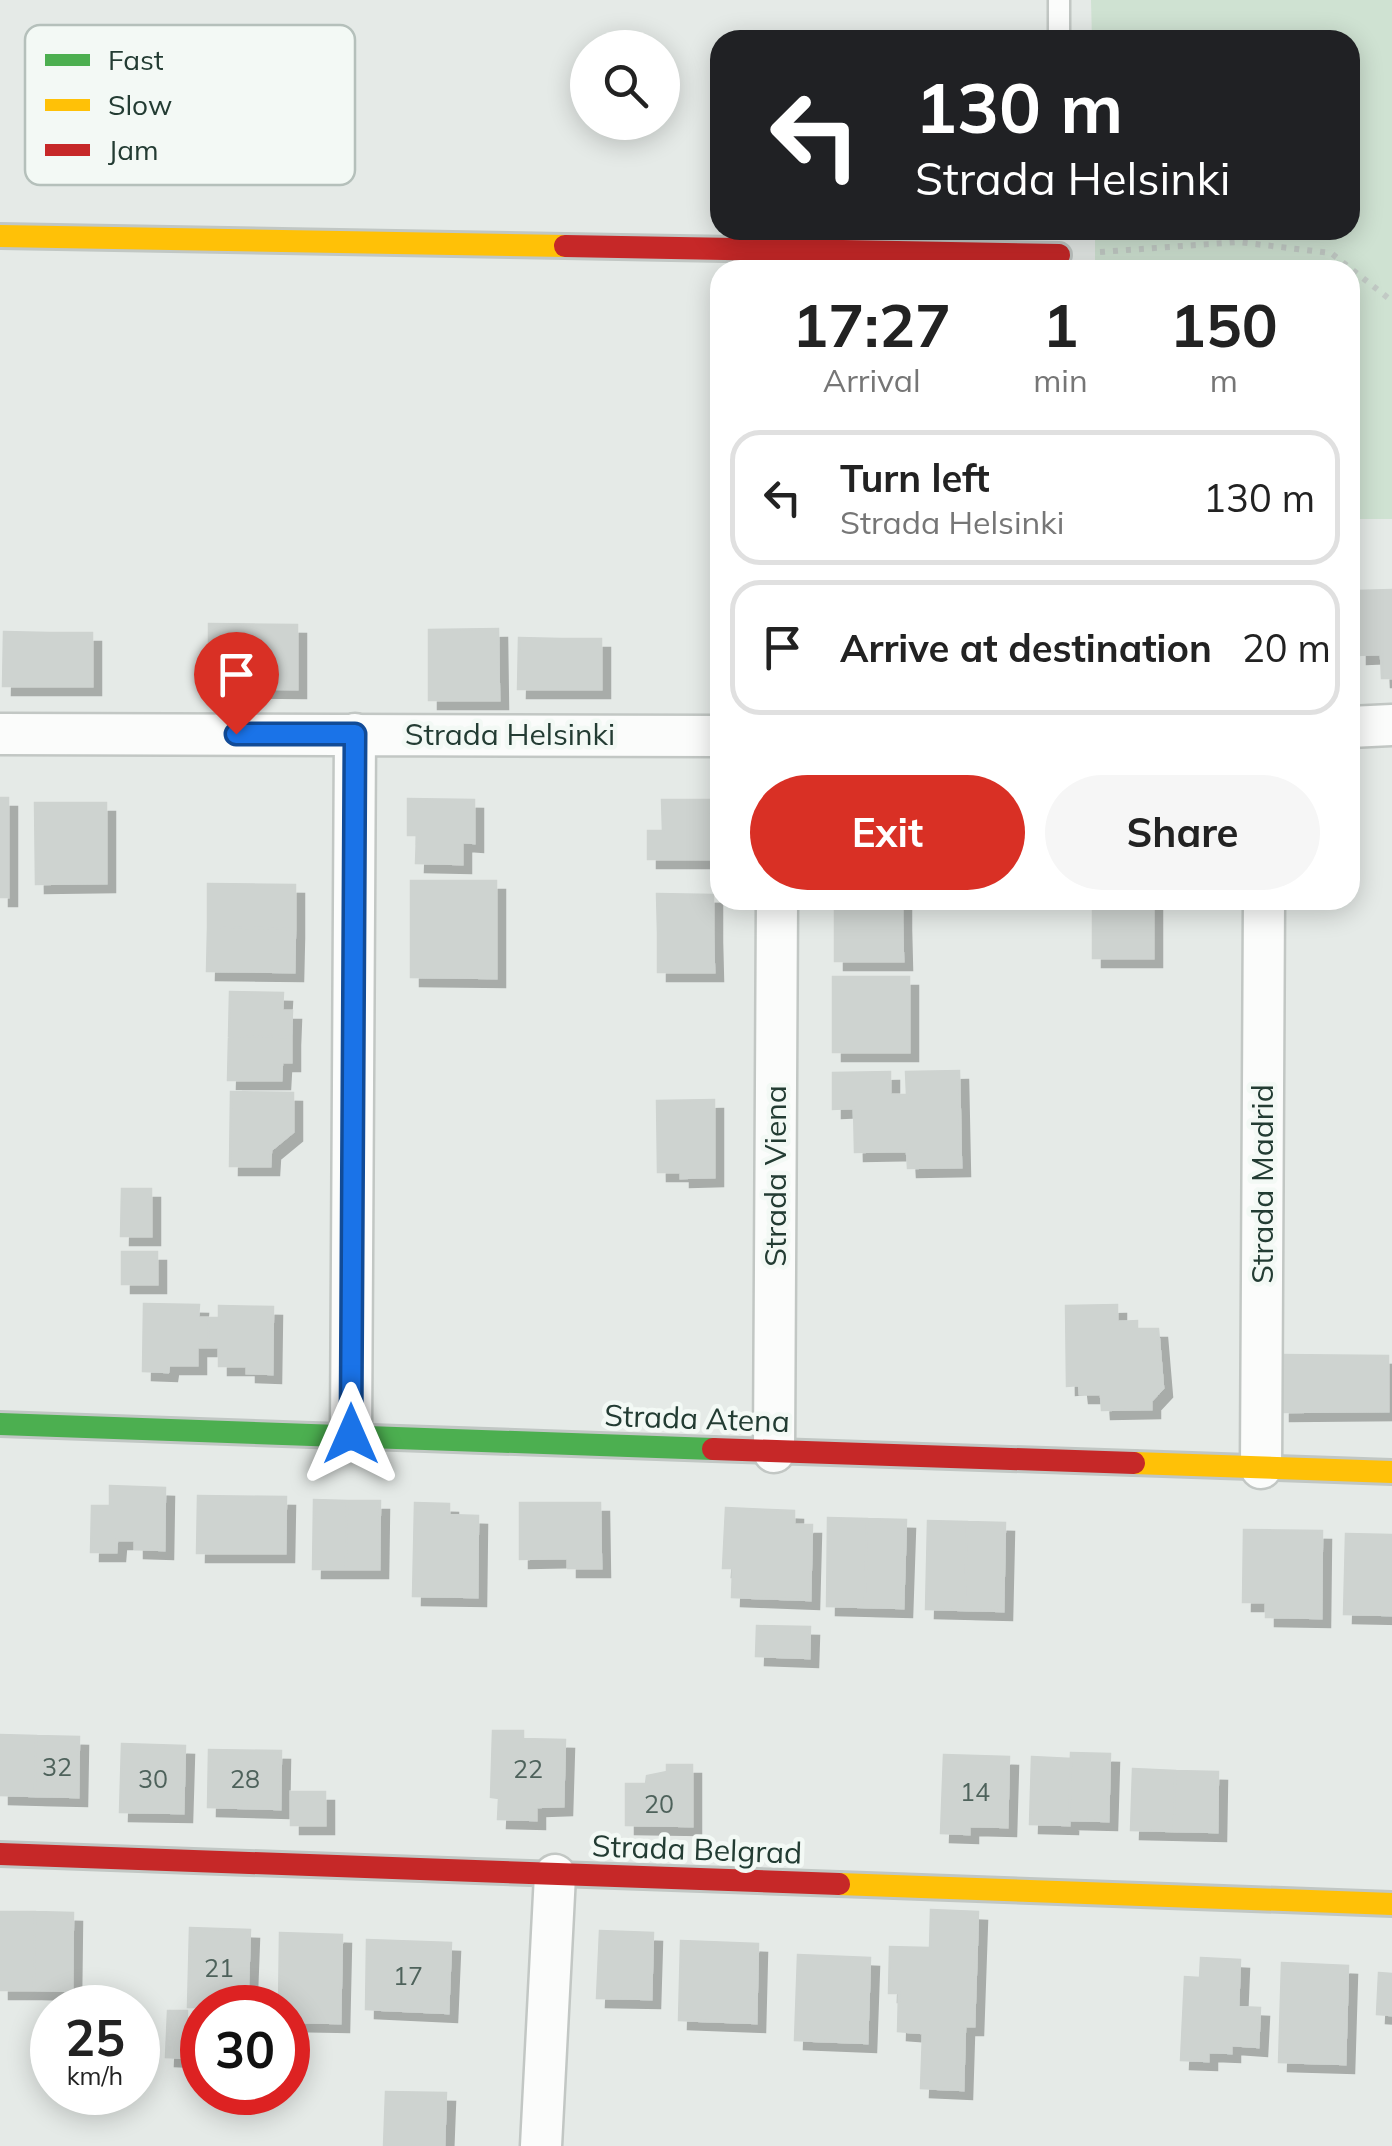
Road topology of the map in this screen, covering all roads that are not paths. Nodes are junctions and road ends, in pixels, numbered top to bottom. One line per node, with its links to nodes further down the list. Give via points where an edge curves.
1 (1059, 0): 2 (lane)
2 (1059, 30)
3 (0, 236): 5 (street)
4 (1059, 240): 5 (lane)
5 (1059, 254)
6 (1392, 726): 7 (street)
7 (1360, 727)
8 (0, 734): 9 (street, Strada Helsinki)
9 (355, 734): 10 (street, Strada Helsinki); 14 (street)
10 (710, 736)
11 (777, 910): 15 (street, Strada Viena)
12 (1264, 910): 16 (street, Strada Madrid)
13 (0, 1424): 14 (street, Strada Atena)
14 (351, 1434): 15 (street, Strada Atena)
15 (774, 1452): 16 (street, Strada Atena)
16 (1261, 1468): 17 (street, Strada Atena)
17 (1392, 1472)
18 (0, 1854): 19 (street, Strada Belgrad)
19 (555, 1875): 20 (street, Strada Belgrad); 21 (street)
20 (1392, 1904)
21 (541, 2146)

